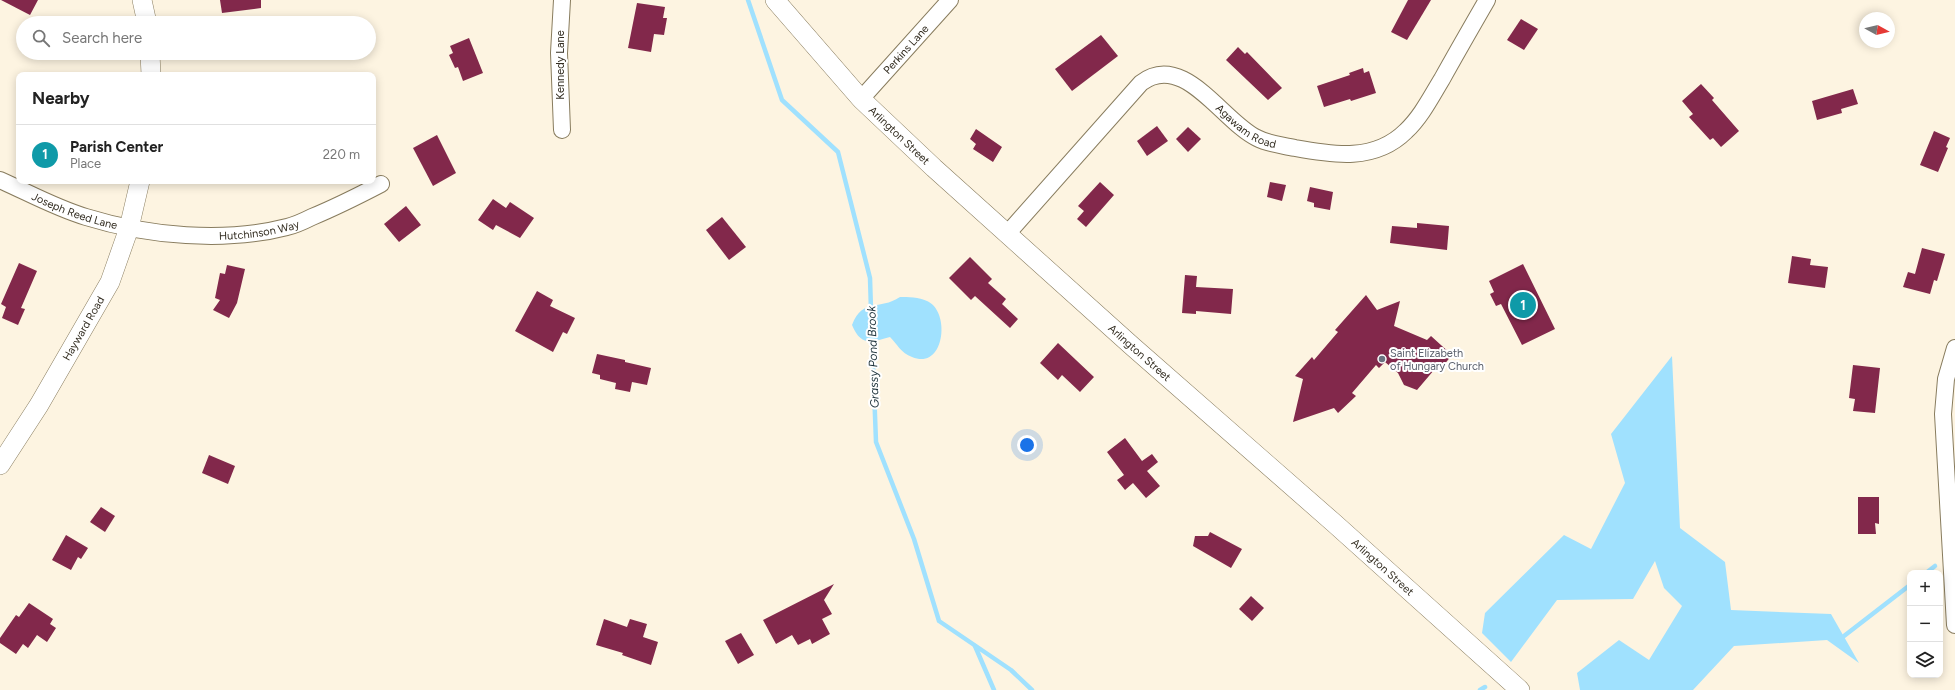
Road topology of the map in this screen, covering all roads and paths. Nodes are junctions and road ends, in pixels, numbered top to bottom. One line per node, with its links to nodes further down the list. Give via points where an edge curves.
1 (142, 0): 6 (street)
2 (562, 0): 10 (street, Kennedy Lane, via 559,53)
3 (775, 0): 9 (street, Arlington Street)
4 (950, 0): 9 (street, Perkins Lane)
5 (1487, 0): 15 (street, Agawam Road, via 1424,109 1406,132 1384,146 1361,153 1338,155 1267,142 1247,132 1188,81 1171,75 1155,75 1142,83)
6 (145, 16)
7 (150, 60): 8 (street)
8 (151, 72)
9 (862, 99): 15 (street, Arlington Street)
10 (562, 130)
11 (0, 180): 14 (street, Joseph Reed Lane, via 55,206)
12 (139, 184): 14 (street, Hayward Road)
13 (381, 184): 14 (street, Hutchinson Way, via 343,204 289,227 250,235 208,236)
14 (129, 228): 17 (street, Hayward Road, via 110,282 39,405)
15 (1007, 234): 19 (street, Arlington Street)
16 (1955, 348): 18 (street, via 1946,379 1943,414)
17 (0, 465)
18 (1955, 625)
19 (1520, 690)

